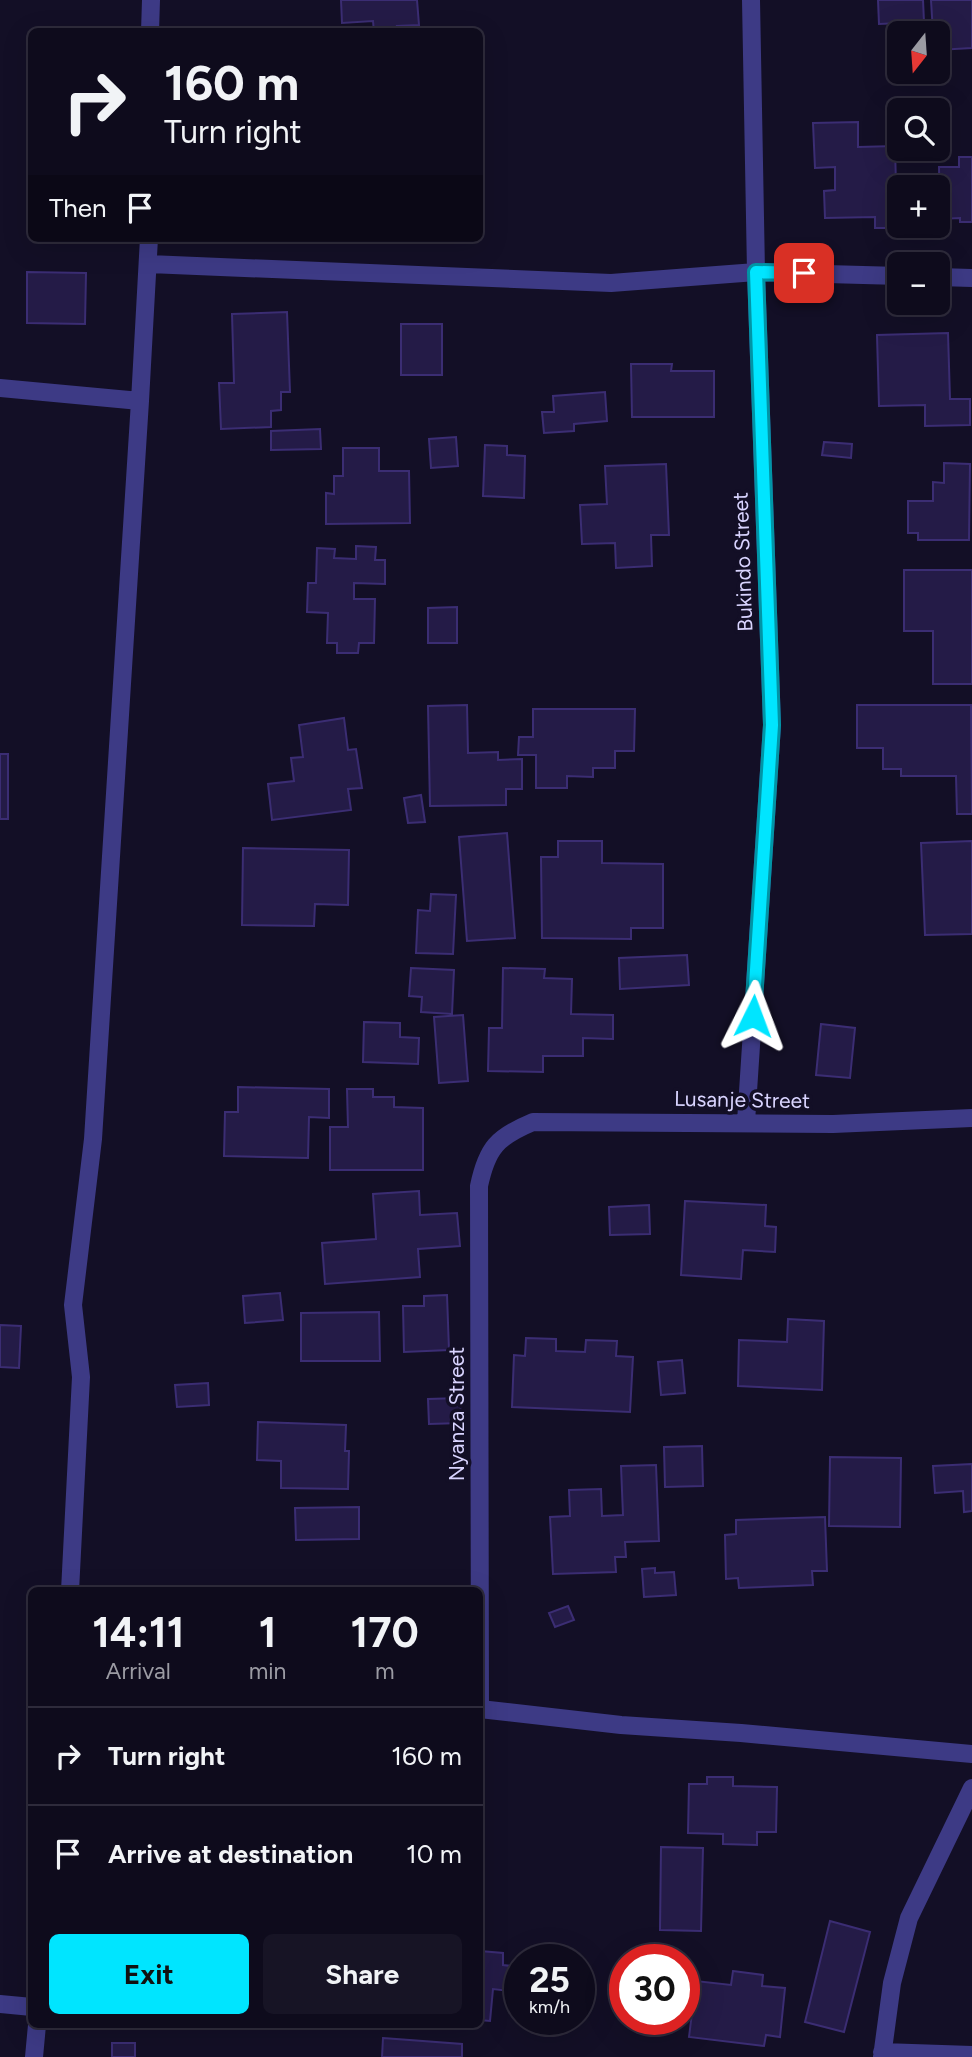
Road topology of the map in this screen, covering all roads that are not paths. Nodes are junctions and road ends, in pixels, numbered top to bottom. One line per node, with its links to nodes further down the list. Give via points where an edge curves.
1 (150, 0): 3 (street)
2 (751, 0): 6 (street, Bukindo Street)
3 (150, 28)
4 (149, 242): 5 (street)
5 (149, 264): 6 (street, via 611,283); 11 (street)
6 (756, 272): 7 (street); 13 (street, Bukindo Street, via 772,725)
7 (887, 276)
8 (950, 277): 9 (street)
9 (972, 278)
10 (0, 388): 11 (street)
11 (140, 401): 15 (street, via 93,1139 73,1304 80,1377)
12 (972, 1118): 13 (street, Lusanje Street, via 833,1124)
13 (746, 1122): 14 (street, Lusanje Street, via 556,1121 533,1122)
14 (512, 1130): 16 (street, Nyanza Street, via 483,1164 478,1186)
15 (70, 1587)
16 (480, 1587)
17 (483, 1709): 18 (street)
18 (972, 1754)
19 (972, 1788): 23 (street, via 909,1918 892,1983)
20 (0, 2004): 21 (street)
21 (28, 2007)
22 (37, 2028): 25 (street)
23 (882, 2055): 24 (street)
24 (972, 2055)
25 (34, 2057)

